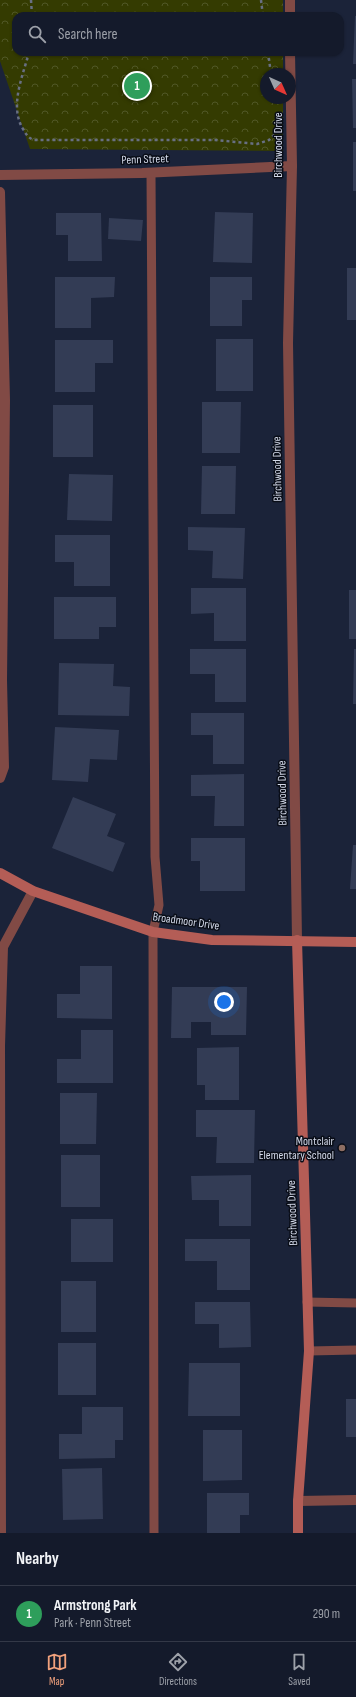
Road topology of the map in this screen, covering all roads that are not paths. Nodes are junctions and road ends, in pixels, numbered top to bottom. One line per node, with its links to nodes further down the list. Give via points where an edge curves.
1 (290, 0): 2 (street)
2 (290, 12)
3 (290, 56): 4 (street, Birchwood Drive)
4 (292, 166): 5 (street, Penn Street); 12 (street, Birchwood Drive, via 288,343)
5 (151, 173): 6 (street, Penn Street); 11 (lane, via 155,856 159,905)
6 (0, 176)
7 (0, 192): 8 (street, via 5,400 2,680 4,768)
8 (0, 778)
9 (0, 874): 10 (street, Broadmoor Drive)
10 (33, 891): 11 (street, Broadmoor Drive); 20 (street, via 3,946 0,1046)
11 (153, 932): 12 (street, Broadmoor Drive, via 212,940); 21 (lane)
12 (297, 940): 13 (street, Broadmoor Drive); 14 (street, Birchwood Drive)
13 (356, 942)
14 (307, 1302): 15 (lane); 16 (street, Birchwood Drive)
15 (356, 1303)
16 (309, 1350): 17 (lane); 19 (street, Birchwood Drive)
17 (356, 1350)
18 (356, 1500): 19 (street)
19 (298, 1501): 22 (street, Birchwood Drive)
20 (0, 1533)
21 (154, 1533)
22 (298, 1533)

